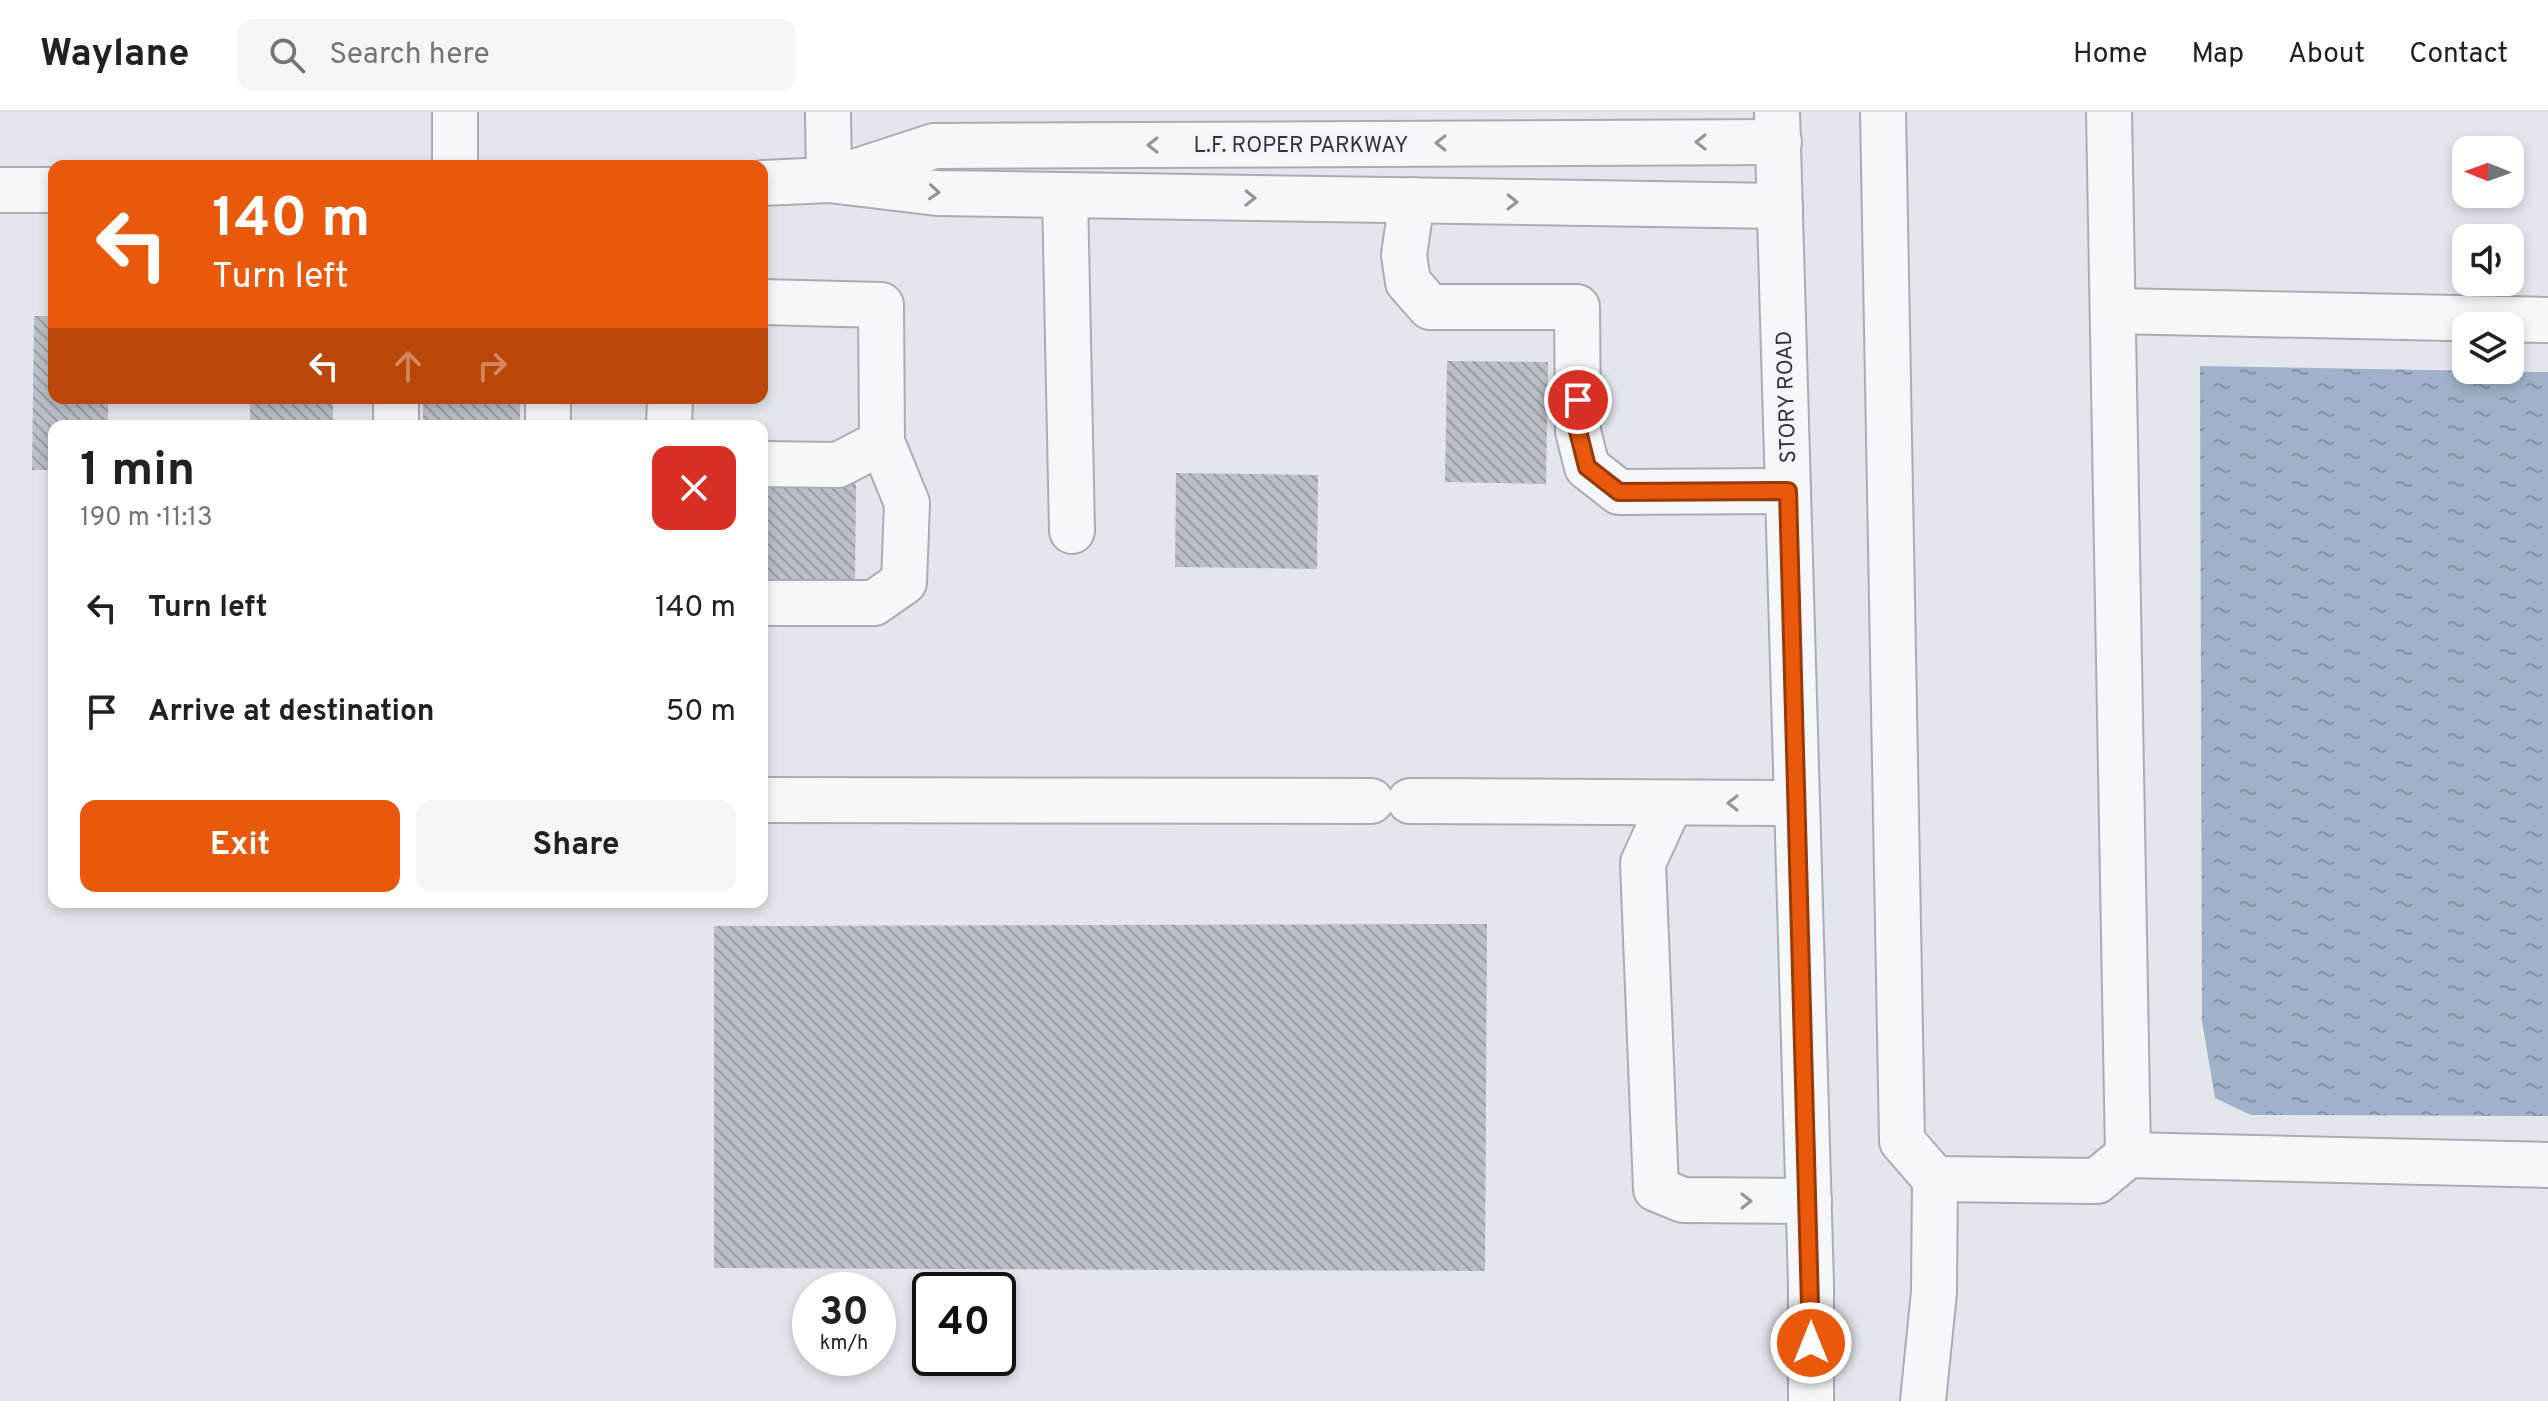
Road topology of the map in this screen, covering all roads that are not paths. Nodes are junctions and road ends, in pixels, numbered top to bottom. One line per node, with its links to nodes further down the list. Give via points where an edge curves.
1 (455, 112): 6 (street)
2 (828, 112): 7 (street)
3 (1883, 112): 27 (street, via 1902,1141)
4 (2109, 112): 15 (street)
5 (1778, 127): 7 (street, L.F. ROPER PARKWAY, one-way to 7, via 934,146); 13 (street, STORY ROAD)
6 (455, 160)
7 (829, 180): 8 (street, L.F. ROPER PARKWAY); 11 (street, L.F. ROPER PARKWAY, one-way to 11, via 937,193)
8 (768, 183)
9 (0, 190): 10 (street)
10 (48, 190)
11 (1065, 195): 12 (street, L.F. ROPER PARKWAY, one-way to 12); 20 (street)
12 (1412, 200): 13 (street, L.F. ROPER PARKWAY, one-way to 13); 19 (street, via 1404,255 1408,282 1430,307 1577,307 1578,431 1587,467 1619,492)
13 (1780, 206): 19 (street, STORY ROAD)
14 (768, 302): 17 (street, via 881,305)
15 (2113, 311): 16 (street); 25 (street)
16 (2548, 320)
17 (882, 442): 18 (street, via 838,465); 21 (street, via 907,503 904,582 874,603)
18 (768, 464)
19 (1788, 491): 23 (street, STORY ROAD)
20 (1072, 531)
21 (768, 603)
22 (768, 800): 24 (street)
23 (1797, 803): 24 (street, one-way to 24); 28 (street, STORY ROAD)
24 (1670, 804): 28 (street, one-way to 28, via 1643,863 1656,1189 1683,1200)
25 (2128, 1155): 26 (street); 27 (street, via 2097,1181)
26 (2548, 1165)
27 (1935, 1179): 30 (street, via 1934,1292)
28 (1809, 1201): 29 (street, STORY ROAD)
29 (1811, 1401)
30 (1923, 1401)

